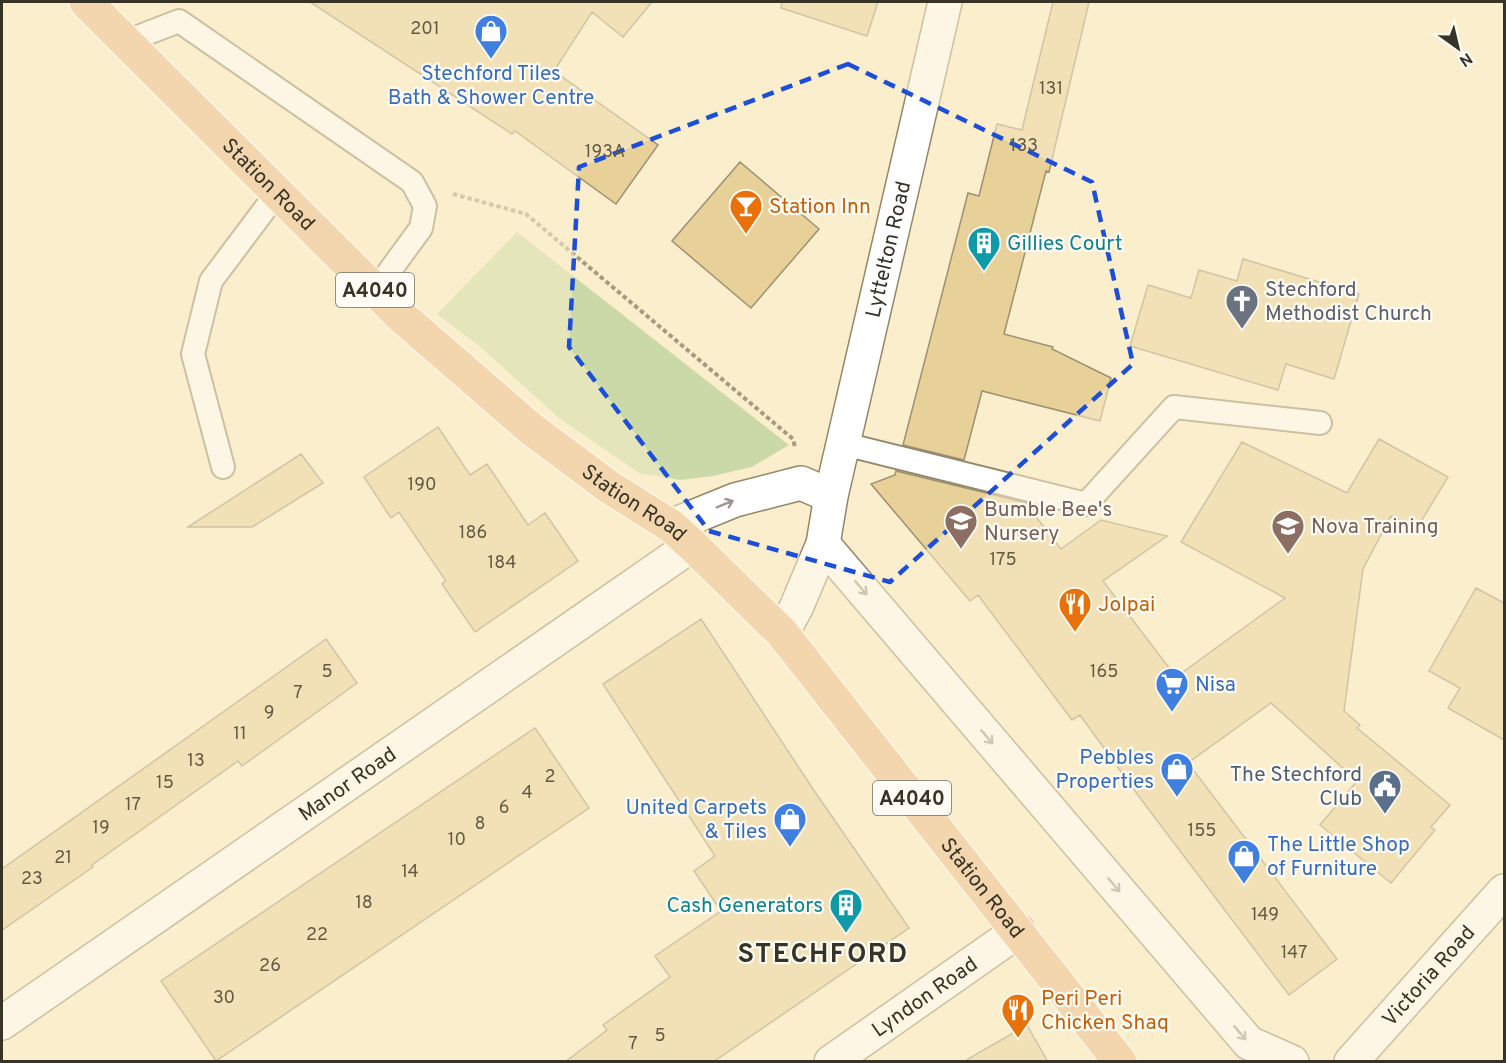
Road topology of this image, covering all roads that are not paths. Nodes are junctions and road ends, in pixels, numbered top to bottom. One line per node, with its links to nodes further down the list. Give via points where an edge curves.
1 (86, 2): 3 (main road, Station Road / A4040)
2 (945, 2): 7 (street, Lyttelton Road)
3 (125, 42): 4 (main road, Station Road / A4040); 5 (lane, via 179,21 412,182 425,206 421,228)
4 (277, 193): 5 (main road, Station Road / A4040); 8 (lane, via 211,281 193,354)
5 (375, 291): 10 (main road, Station Road / A4040, via 530,428)
6 (1320, 423): 7 (lane, via 1174,407 1086,504)
7 (844, 444): 9 (street, Lyttelton Road)
8 (223, 467)
9 (831, 496): 10 (street, one-way to 9, via 735,500 801,483); 11 (street, Lyttelton Road)
10 (682, 536): 12 (main road, Station Road / A4040); 15 (street, Manor Road)
11 (823, 544): 12 (street, Lyttelton Road); 18 (street, one-way to 18, via 1249,1043)
12 (782, 633): 14 (main road, Station Road / A4040)
13 (1504, 891): 19 (street, Victoria Road)
14 (1018, 931): 16 (street, Lyndon Road); 17 (main road, Station Road / A4040)
15 (2, 1023)
16 (831, 1062)
17 (1120, 1062)
18 (1292, 1062)
19 (1351, 1062)

